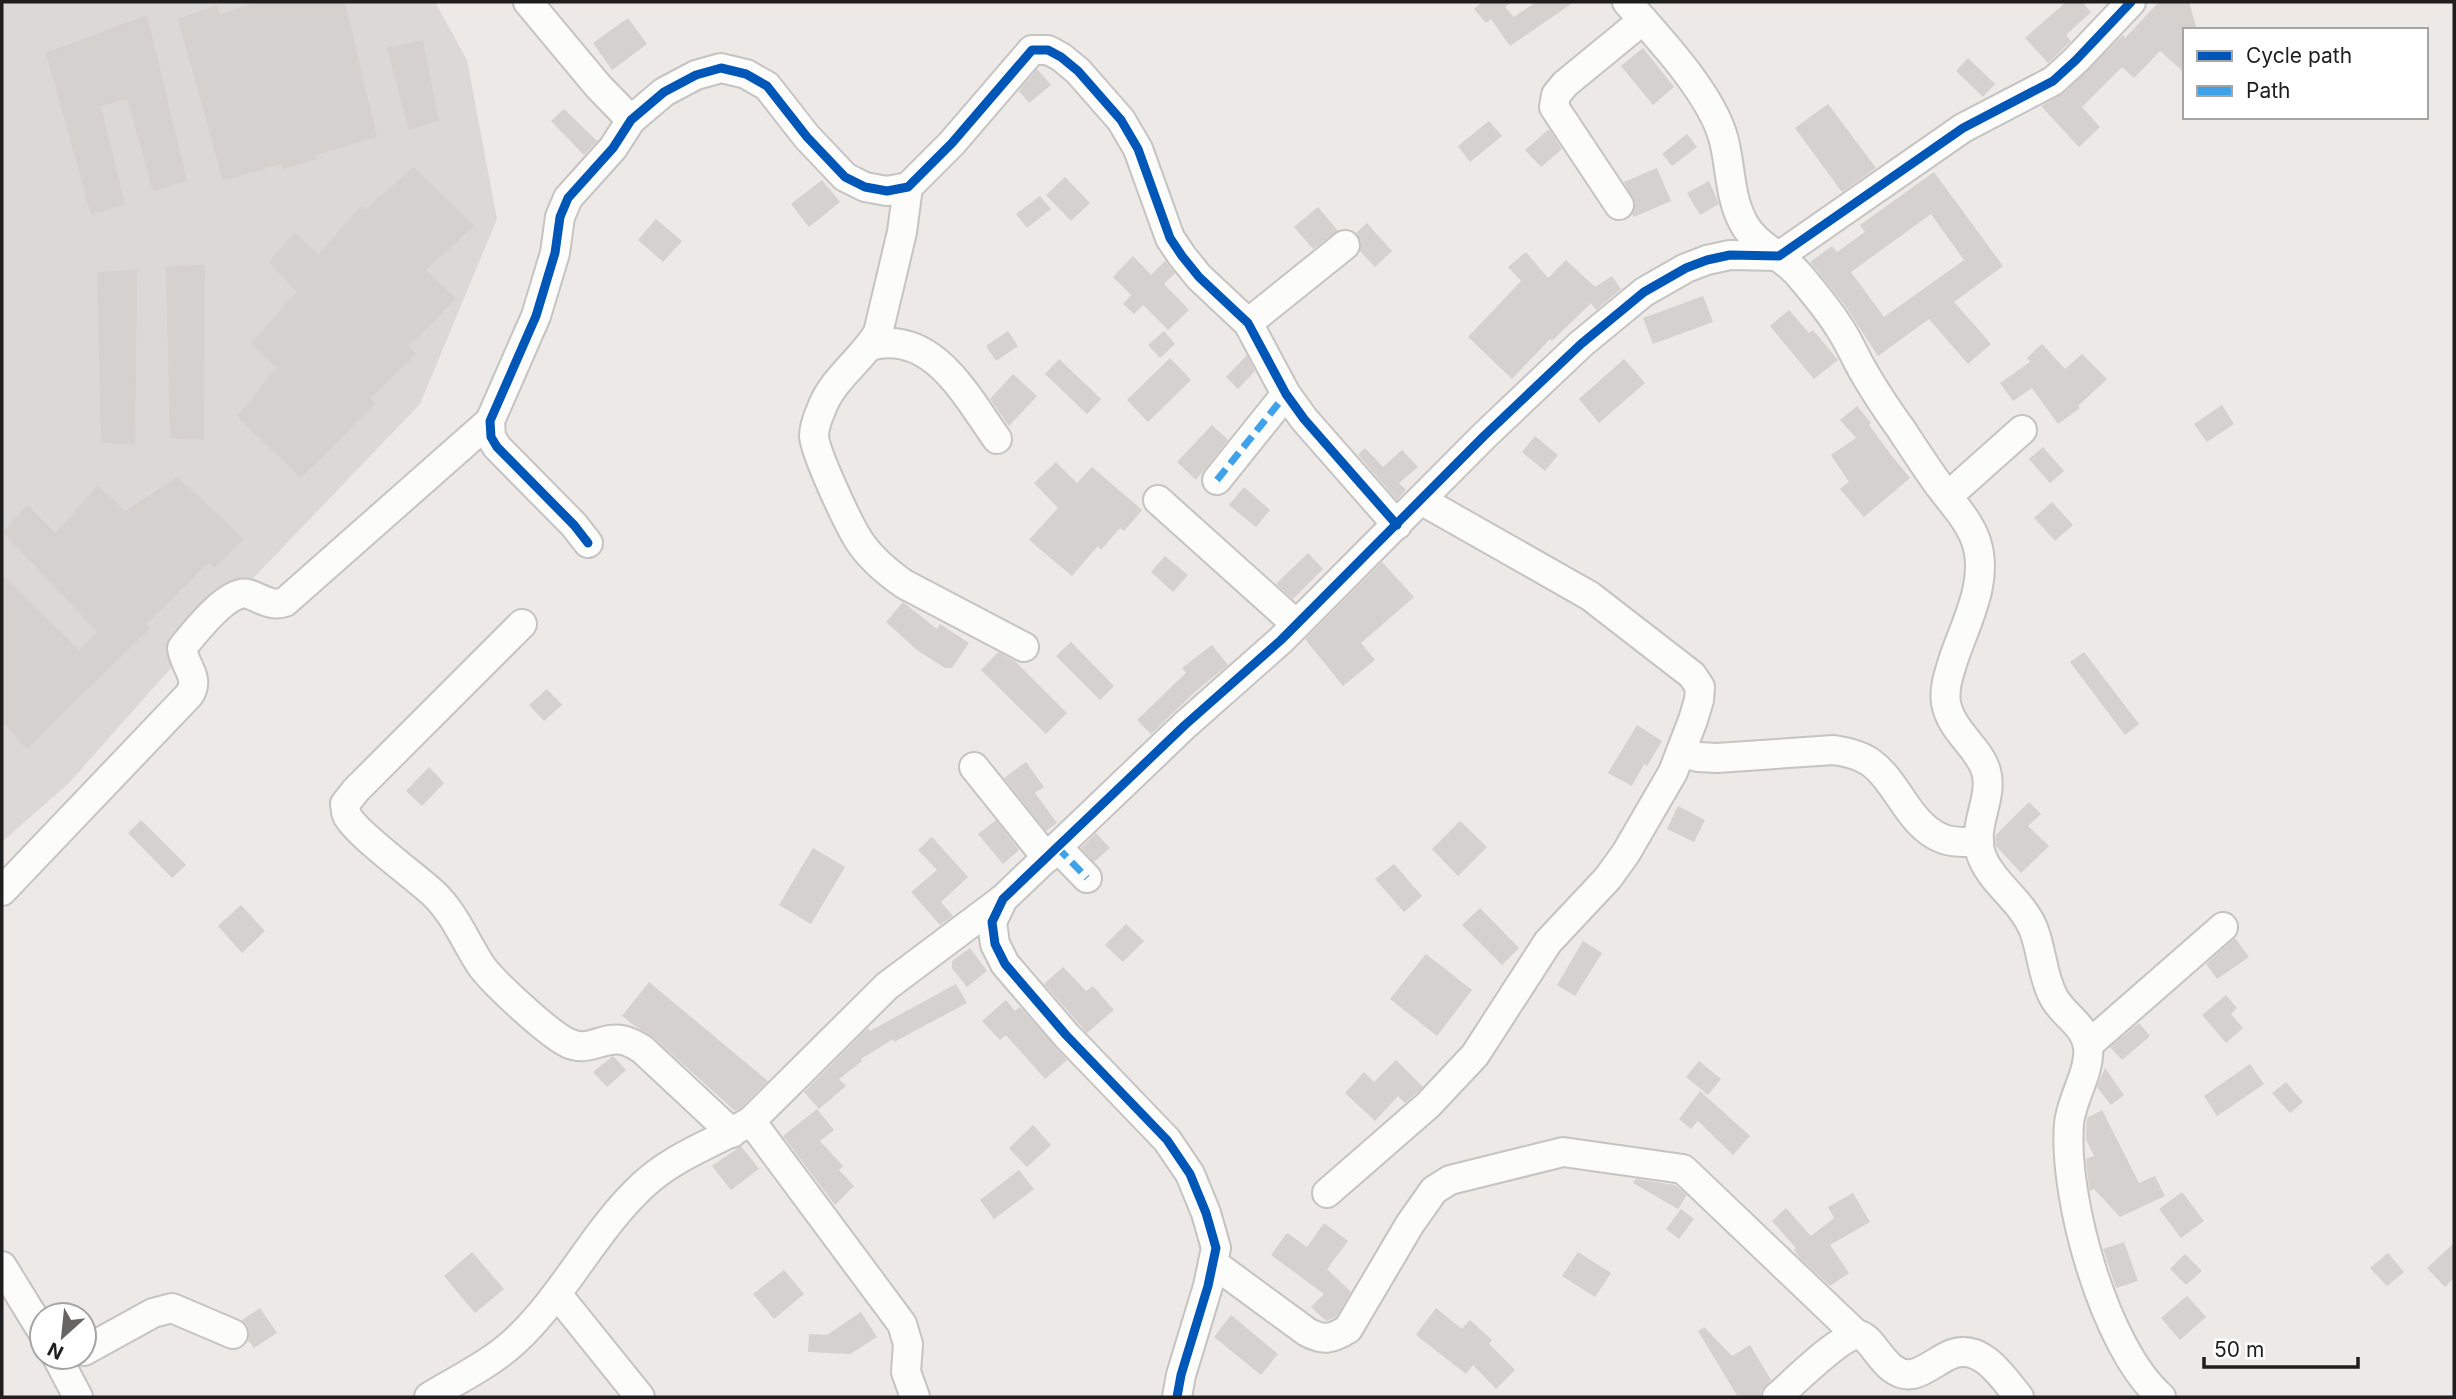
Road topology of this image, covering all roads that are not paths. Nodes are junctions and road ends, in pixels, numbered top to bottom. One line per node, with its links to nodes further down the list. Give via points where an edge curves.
1 (528, 2): 4 (street)
2 (2131, 2): 8 (street, via 2053,80 1963,128)
3 (1635, 11): 6 (street, via 1565,84 1554,107); 8 (street, via 1715,114 1743,222)
4 (631, 120): 5 (street, via 664,92 696,75 721,68 746,74 767,86 845,177 887,191); 12 (street, via 613,148 568,198 536,316)
5 (908, 187): 9 (street, via 1032,51 1048,50 1078,71 1121,120 1138,149 1170,238 1199,276); 10 (street, via 883,316)
6 (1619, 205)
7 (1345, 245): 9 (street)
8 (1779, 256): 16 (street, via 1840,327 1888,411); 18 (street, via 1730,255 1707,260 1644,292 1581,344)
9 (1248, 323): 11 (street)
10 (870, 346): 14 (street, via 899,342 925,353 955,381); 23 (street, via 830,391 814,434 817,452 858,539 904,584)
11 (1286, 394): 15 (street); 19 (street)
12 (490, 421): 20 (street, via 497,447); 29 (street, via 285,602 272,604 245,593 228,598 182,648 195,680 189,695)
13 (2022, 430): 16 (street)
14 (997, 439)
15 (1217, 480)
16 (1948, 496): 26 (street, via 1977,544 1980,578 1946,686 1946,705 1957,730 1985,766 1988,784)
17 (1158, 500): 22 (street)
18 (1422, 500): 19 (street); 24 (street, via 1584,592 1692,675 1700,687 1699,700)
19 (1397, 525): 22 (street)
20 (588, 543)
21 (522, 624): 33 (street, via 356,790 345,804 346,814 434,894 459,925 481,967 553,1034 582,1047 609,1040 631,1042)
22 (1296, 624): 27 (street)
23 (1024, 647)
24 (1681, 752): 26 (street, via 1717,758 1834,750 1851,753 1881,771 1928,830 1954,842); 34 (street, via 1626,853 1548,942 1475,1055 1428,1105)
25 (974, 767): 27 (street)
26 (1979, 842): 32 (street, via 1982,858 2022,907 2034,930 2051,994 2082,1028)
27 (1052, 852): 28 (street); 30 (street)
28 (1087, 878)
29 (2, 891)
30 (1003, 899): 33 (street, via 887,986); 35 (street, via 992,922 995,944 1005,964 1167,1140 1190,1174 1206,1213 1216,1248)
31 (2223, 927): 32 (street)
32 (2088, 1045): 50 (street, via 2088,1059 2069,1118 2072,1189 2095,1275 2122,1345)
33 (742, 1127): 37 (street, via 666,1166 642,1186); 46 (street, via 902,1324 908,1343 906,1372)
34 (1327, 1193)
35 (1213, 1263): 40 (street, via 1307,1332 1320,1339 1334,1338 1348,1329 1434,1190 1450,1180 1563,1152 1683,1169); 47 (street)
36 (2, 1266): 38 (street)
37 (557, 1294): 44 (street, via 513,1343); 45 (street)
38 (28, 1308)
39 (233, 1334): 41 (street, via 172,1308)
40 (1857, 1335): 48 (street, via 1842,1340); 49 (street, via 1903,1373 1913,1374 1953,1353 1969,1352 1995,1367)
41 (98, 1342)
42 (70, 1371): 43 (street)
43 (71, 1394)
44 (429, 1397)
45 (640, 1397)
46 (915, 1397)
47 (1177, 1397)
48 (1777, 1397)
49 (2019, 1397)
50 (2161, 1397)

